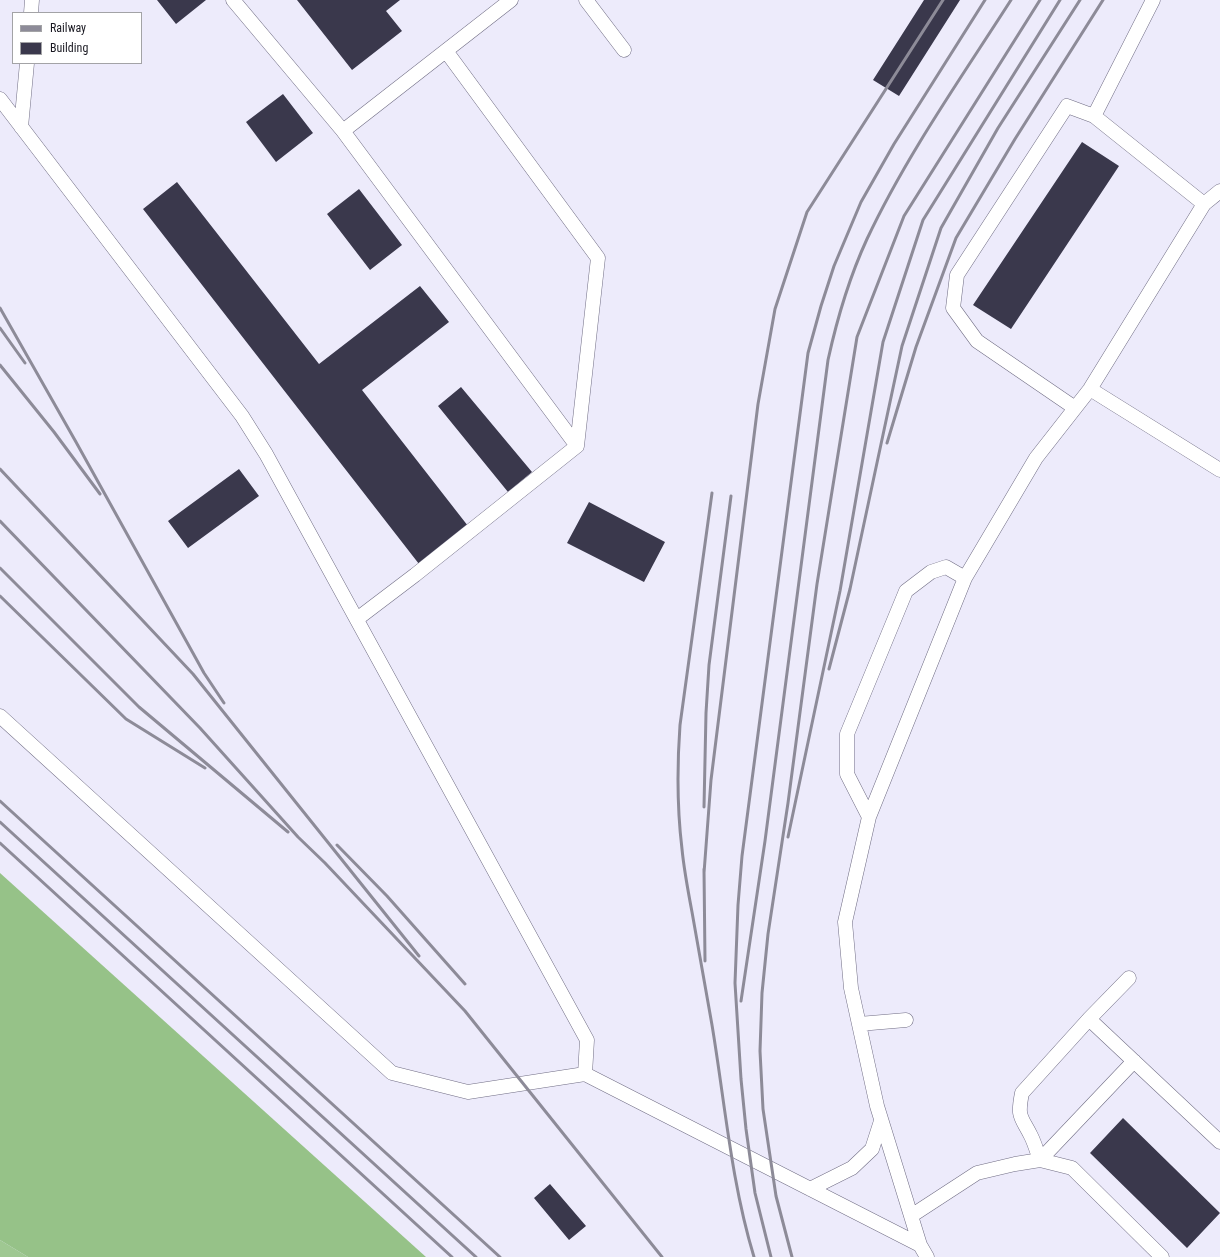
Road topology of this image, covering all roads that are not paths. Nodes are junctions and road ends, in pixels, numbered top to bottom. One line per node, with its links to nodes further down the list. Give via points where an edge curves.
1 (32, 0): 6 (lane)
2 (233, 0): 13 (lane)
3 (511, 0): 8 (lane)
4 (586, 0): 7 (lane)
5 (1153, 0): 11 (lane)
6 (31, 12)
7 (624, 50)
8 (446, 51): 13 (lane); 18 (lane, via 598,258)
9 (27, 64): 12 (lane)
10 (0, 99): 12 (lane)
11 (1094, 116): 15 (lane); 17 (lane, via 1067,106 957,275 953,308 977,341)
12 (22, 127): 21 (lane, via 242,416 266,454)
13 (343, 131): 18 (lane)
14 (1220, 191): 15 (lane)
15 (1204, 204): 16 (lane)
16 (1090, 389): 17 (lane); 19 (lane)
17 (1075, 408): 20 (lane, via 1036,458)
18 (577, 446): 21 (lane)
19 (1220, 470)
20 (965, 578): 23 (lane); 23 (lane, via 946,567 931,572 906,591 847,734 848,774)
21 (357, 619): 29 (lane, via 587,1040)
22 (0, 716): 29 (lane, via 392,1073 468,1092)
23 (869, 817): 27 (lane, via 845,922 851,988)
24 (1129, 978): 25 (lane)
25 (1089, 1019): 28 (lane); 32 (lane, via 1022,1093 1019,1107 1021,1118 1032,1137)
26 (906, 1020): 27 (lane)
27 (859, 1024): 30 (lane)
28 (1134, 1061): 31 (lane); 32 (lane)
29 (585, 1074): 33 (lane)
30 (881, 1121): 33 (lane, via 872,1149 852,1168); 34 (lane)
31 (1220, 1142)
32 (1040, 1160): 34 (lane, via 977,1173); 36 (lane, via 1072,1168)
33 (810, 1189): 35 (lane)
34 (911, 1216): 35 (lane)
35 (924, 1251)
36 (1162, 1257)

